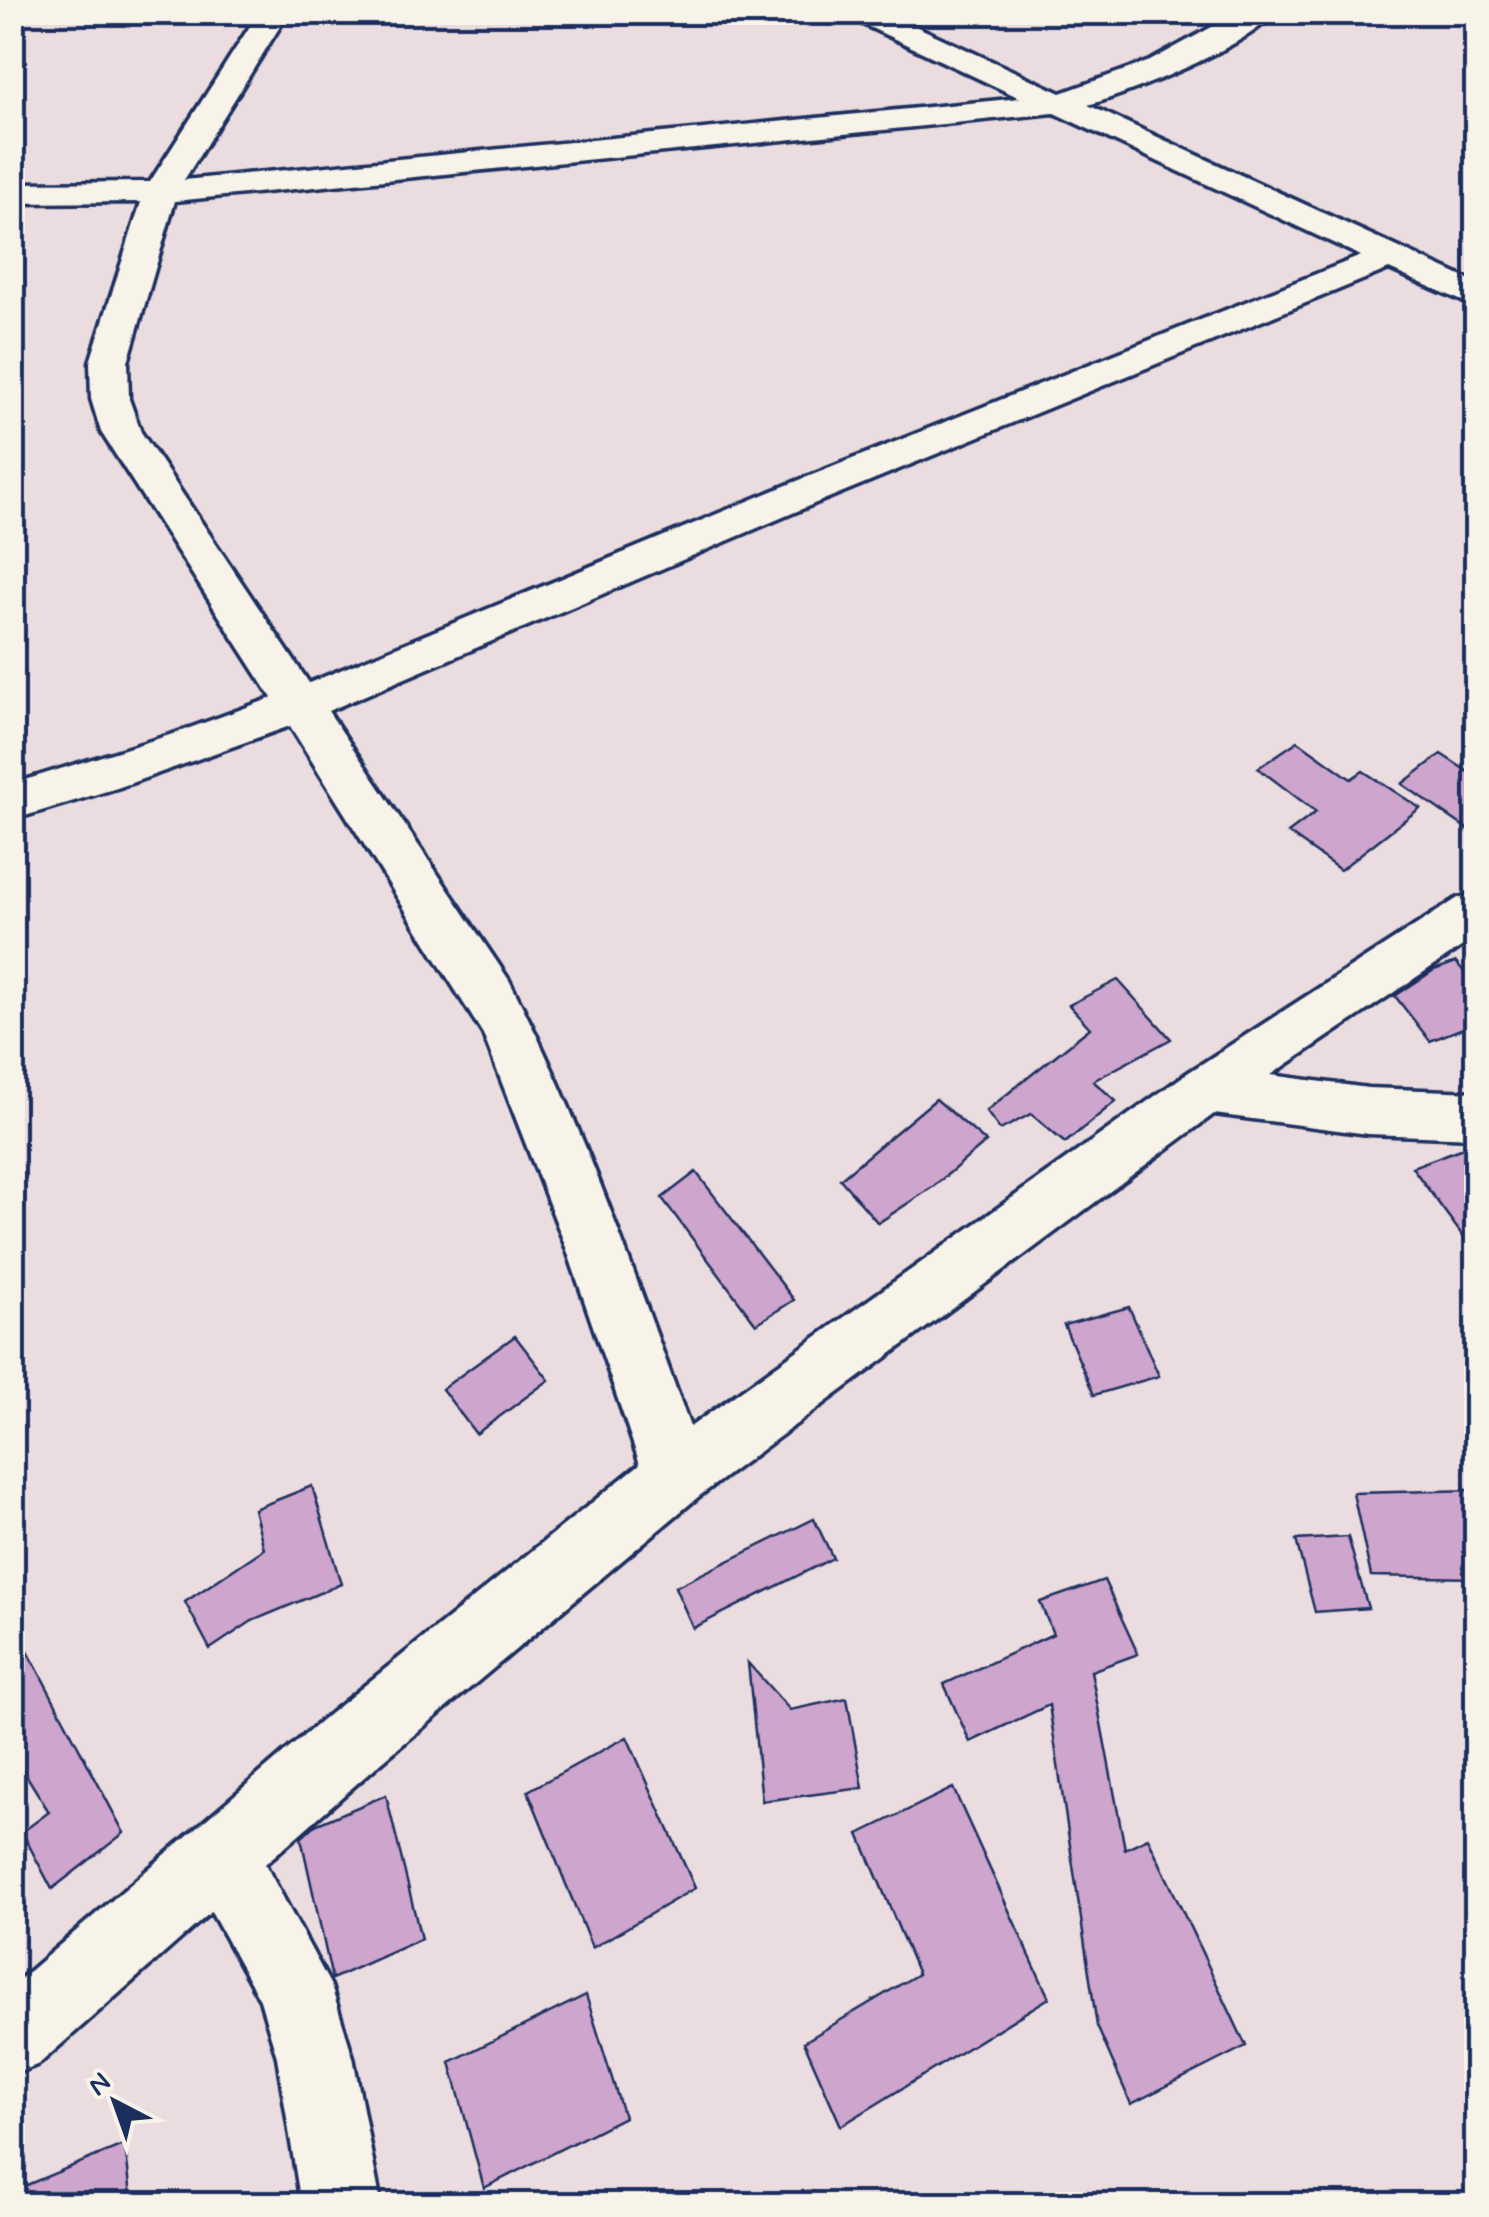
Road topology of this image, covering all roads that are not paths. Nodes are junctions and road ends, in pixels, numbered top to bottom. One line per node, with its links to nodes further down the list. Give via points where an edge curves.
1 (274, 12): 5 (street)
2 (860, 12): 4 (street)
3 (1260, 12): 4 (street, via 1122,84)
4 (1054, 104): 5 (street); 7 (street)
5 (161, 192): 6 (street); 9 (street, via 110,362 110,398 122,432)
6 (12, 193)
7 (1391, 256): 8 (street); 9 (street)
8 (1476, 296)
9 (302, 704): 10 (street); 14 (street, via 470,961 510,1034)
10 (12, 802)
11 (1476, 912): 12 (street)
12 (1205, 1090): 13 (street); 14 (street)
13 (1476, 1115)
14 (676, 1475): 15 (street)
15 (220, 1855): 16 (street); 17 (street, via 293,1986 315,2057)
16 (12, 2037)
17 (341, 2204)

